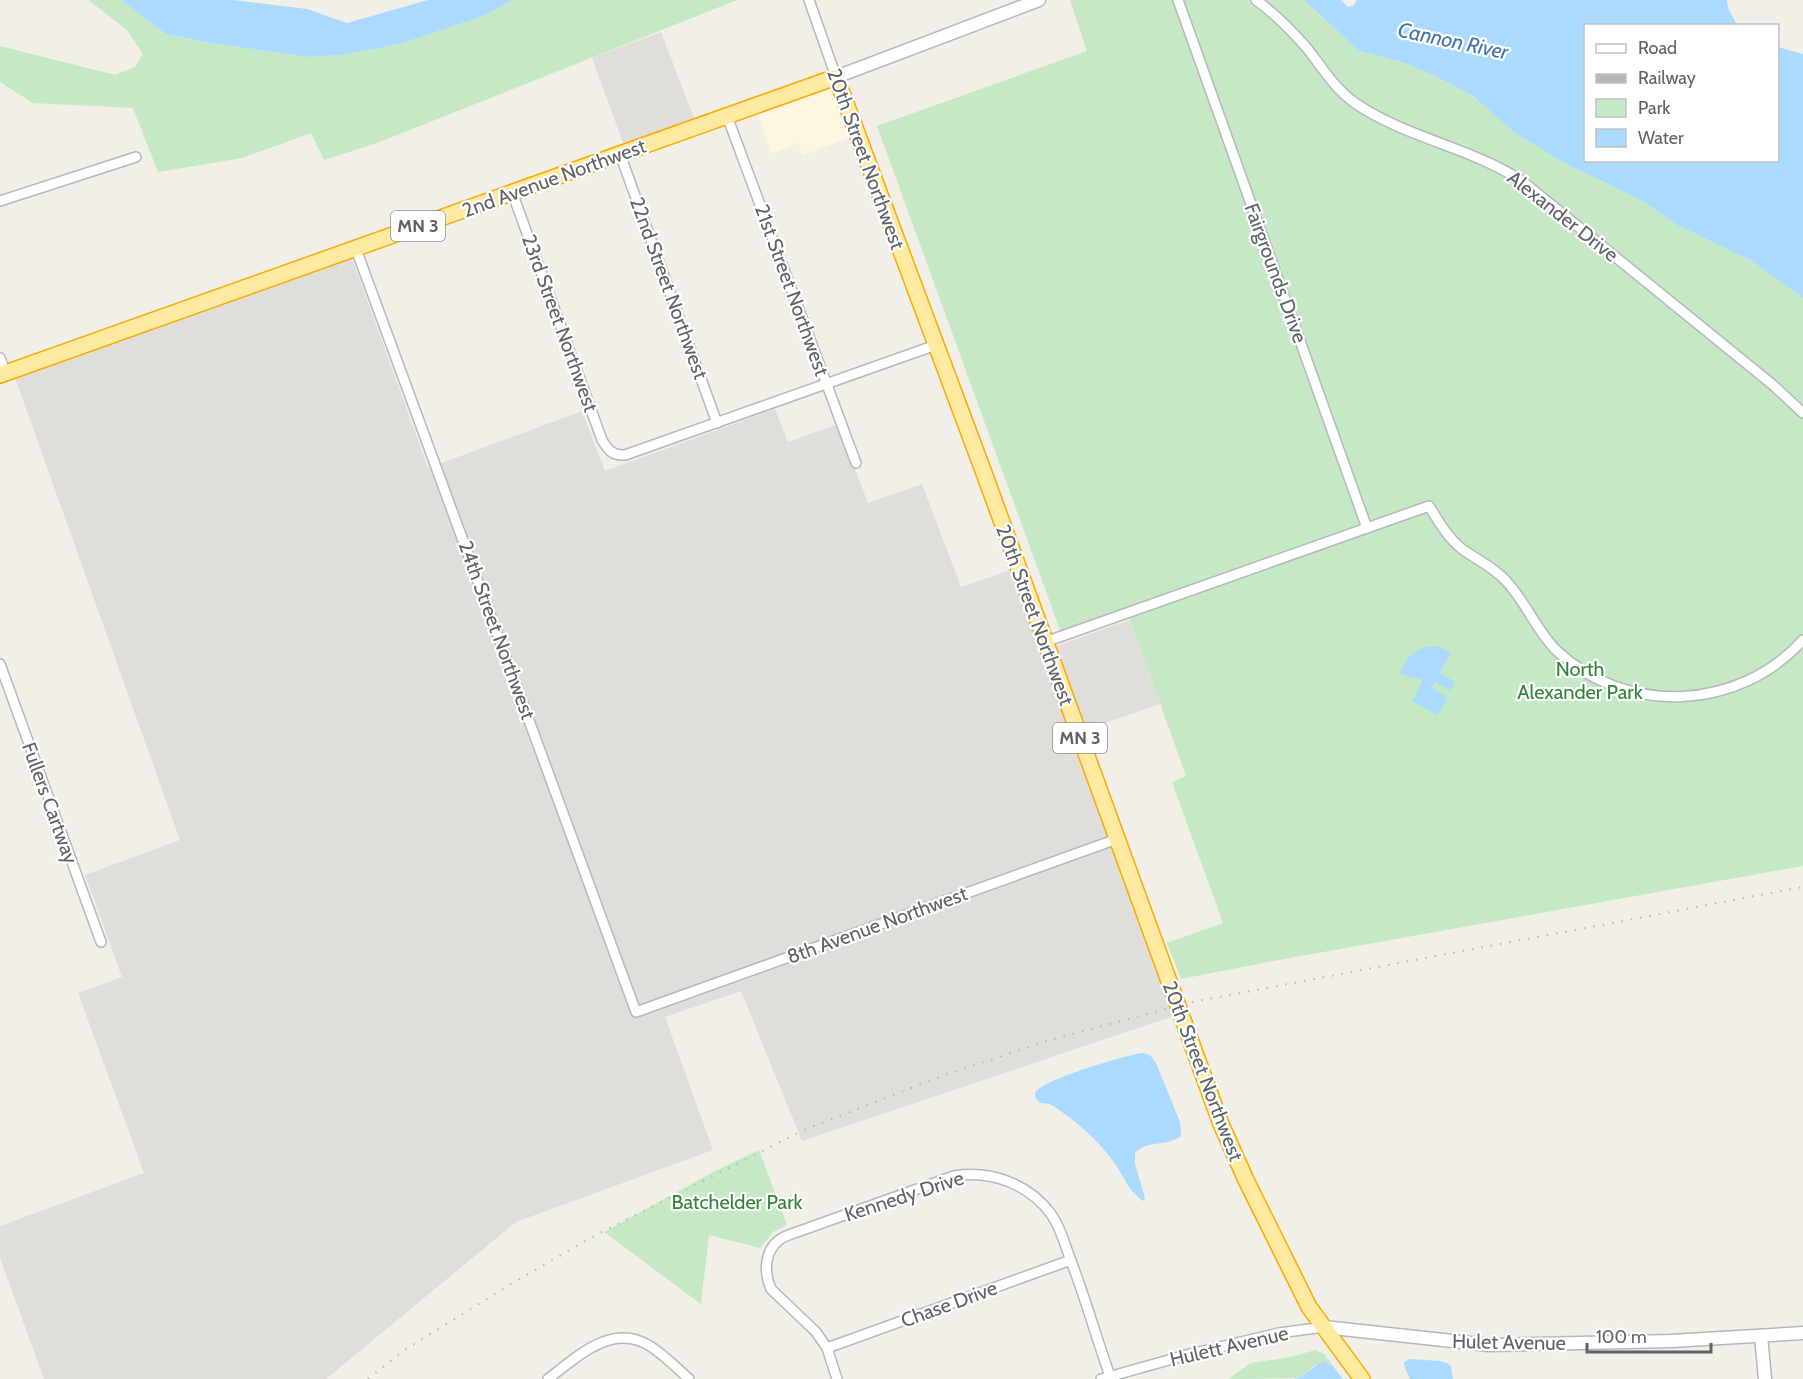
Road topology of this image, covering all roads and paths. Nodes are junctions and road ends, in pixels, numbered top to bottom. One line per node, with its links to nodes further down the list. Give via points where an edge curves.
1 (809, 0): 7 (street, 20th Street Northwest)
2 (1040, 0): 7 (street, 2nd Avenue Northwest)
3 (1178, 0): 6 (street, Fairgrounds Drive)
4 (1185, 0): 6 (street, Fairgrounds Drive)
5 (1256, 0): 18 (street, Alexander Drive, via 1305,46 1345,96 1384,120 1497,166 1522,181 1773,384)
6 (1184, 18): 21 (street, Fairgrounds Drive)
7 (836, 77): 8 (highway, 2nd Avenue Northwest / MN 3); 14 (highway, 20th Street Northwest / MN 3)
8 (727, 116): 9 (highway, 2nd Avenue Northwest / MN 3); 17 (street, 21st Street Northwest)
9 (620, 154): 11 (highway, 2nd Avenue Northwest / MN 3); 19 (street, 22nd Street Northwest)
10 (136, 157): 12 (street)
11 (512, 192): 13 (highway, 2nd Avenue Northwest / MN 3); 19 (street, 23rd Street Northwest, via 602,440 611,453 625,455)
12 (0, 201)
13 (356, 249): 16 (highway, 2nd Avenue Northwest / MN 3); 27 (street, 24th Street Northwest)
14 (936, 345): 17 (street); 23 (highway, 20th Street Northwest / MN 3)
15 (0, 358): 16 (street)
16 (3, 374)
17 (827, 384): 19 (street); 20 (street, 21st Street Northwest)
18 (1803, 413)
19 (717, 423)
20 (856, 463)
21 (1367, 528): 22 (street, via 1429,506 1455,542 1511,586 1558,651 1587,674 1610,685 1657,697 1707,694 1763,673); 23 (street)
22 (1803, 640)
23 (1045, 642): 25 (highway, 20th Street Northwest / MN 3)
24 (0, 664): 26 (street, Fullers Cartway)
25 (1117, 839): 27 (street, 8th Avenue Northwest); 29 (highway, 20th Street Northwest / MN 3, via 1221,1124 1290,1272)
26 (101, 942)
27 (636, 1012)
28 (1071, 1260): 32 (street, Chase Drive); 32 (street, Kennedy Drive, via 1061,1231 1042,1203 1014,1184 985,1175 954,1176 796,1232 779,1240 769,1254 767,1280); 33 (street, Kennedy Drive)
29 (1324, 1327): 31 (street, Hulet Avenue, via 1489,1345); 33 (street, Hulett Avenue, via 1279,1333); 37 (highway, 20th Street Northwest / MN 3)
30 (1803, 1333): 31 (street, Hulet Avenue)
31 (1761, 1336): 38 (street)
32 (827, 1348): 36 (street, Kennedy Drive)
33 (1107, 1378)
34 (548, 1379): 35 (street, via 600,1342 618,1338 651,1346)
35 (689, 1379)
36 (837, 1379)
37 (1362, 1379)
38 (1765, 1379)

